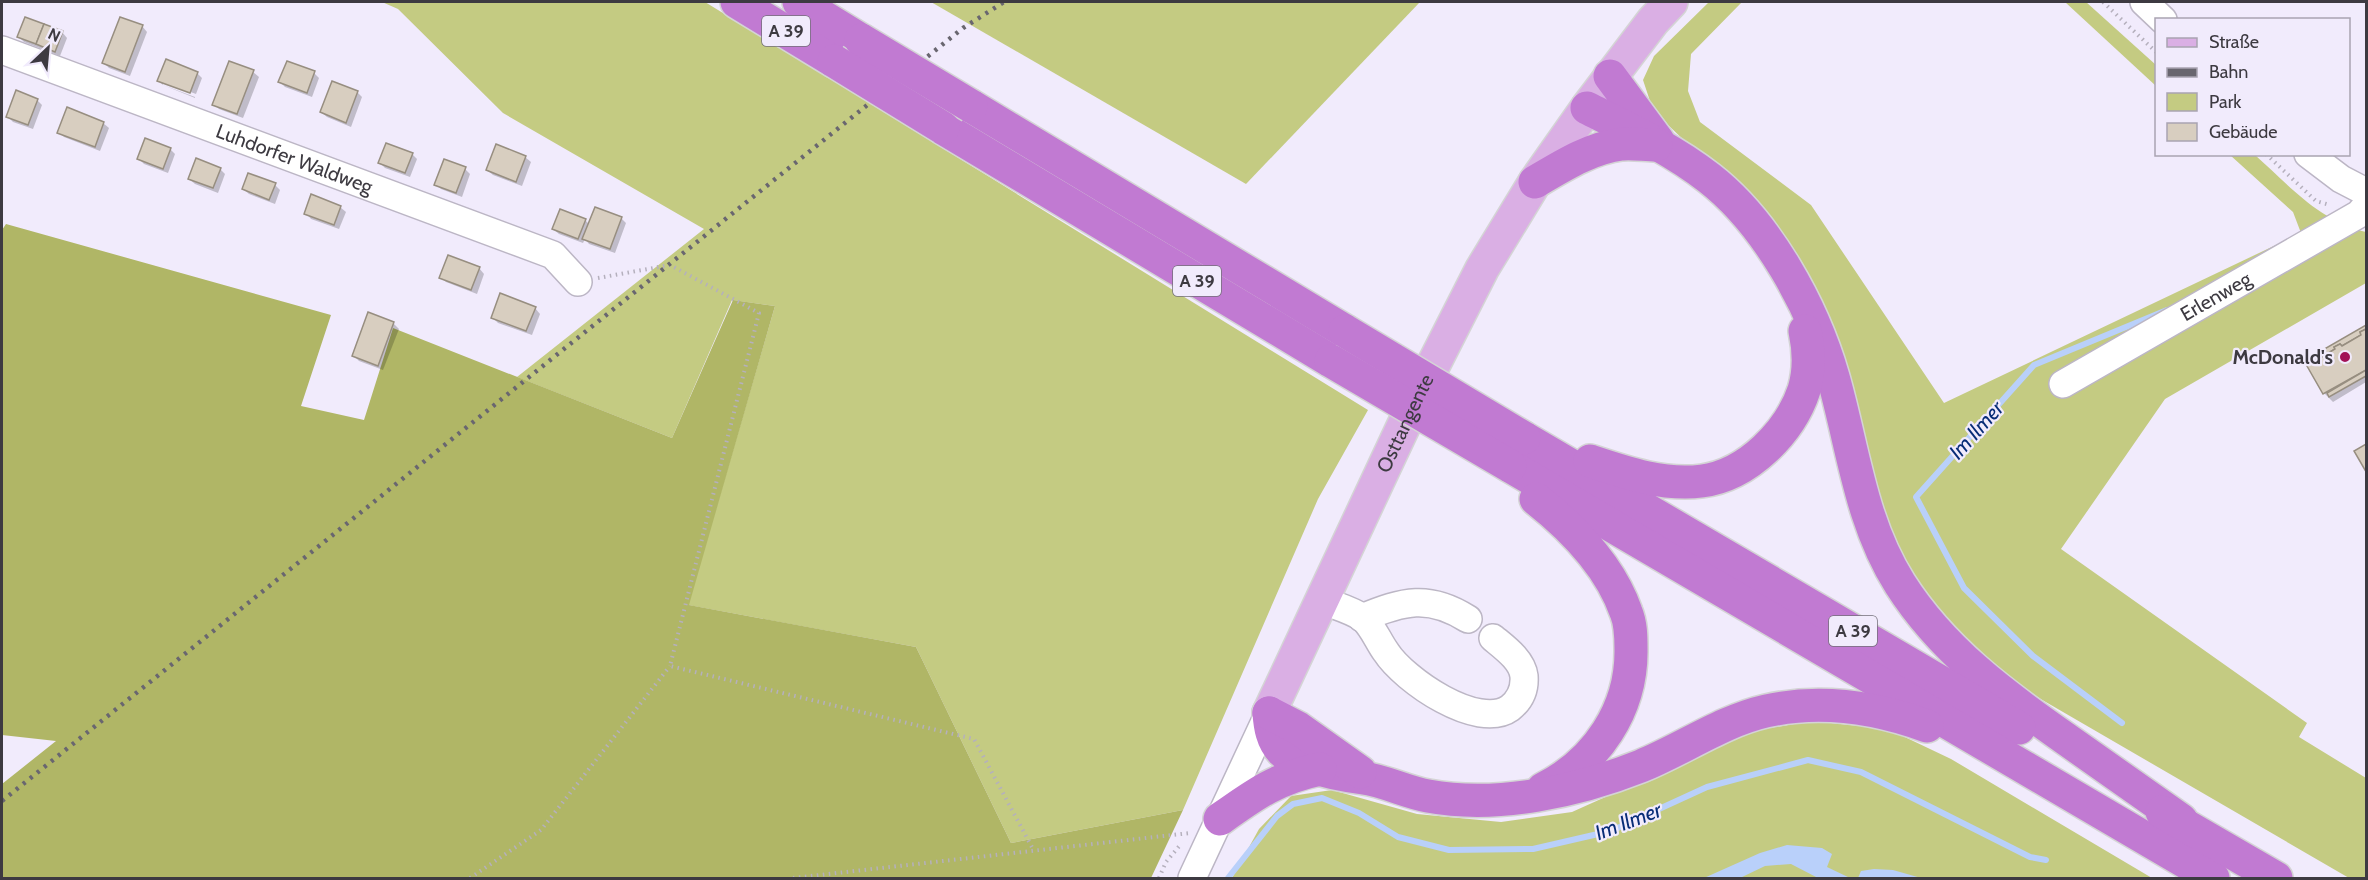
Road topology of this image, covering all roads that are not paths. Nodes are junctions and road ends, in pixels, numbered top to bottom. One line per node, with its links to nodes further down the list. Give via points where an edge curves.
1 (737, 2): 16 (highway, A 39, bridge, via 1403,405 1475,457)
2 (799, 2): 16 (highway, A 39, bridge, via 1345,332)
3 (1671, 2): 7 (main road, Osttangente)
4 (2144, 2): 5 (street)
5 (2161, 18)
6 (2, 50): 14 (street, Luhdorfer Waldweg, via 553,255)
7 (1610, 76): 8 (main road, Osttangente); 9 (highway)
8 (1587, 108): 9 (highway); 11 (main road, Osttangente)
9 (1661, 145): 11 (highway, via 1623,144 1596,150); 13 (highway, via 1710,178 1741,208)
10 (2311, 156): 12 (street, via 2342,179)
11 (1535, 182): 17 (main road, Osttangente, via 1460,310)
12 (2364, 204): 15 (street, Erlenweg)
13 (1790, 277): 16 (highway, via 1808,347 1808,369 1804,390 1789,420 1756,456 1732,471 1704,481 1682,482); 27 (highway, via 1833,376 1859,489 1876,536 1900,584 1949,646 2001,693)
14 (578, 282)
15 (2063, 384)
16 (1513, 460): 22 (highway, A 39); 25 (highway, via 1551,510 1588,547 1618,592 1628,615 1631,636 1630,676 1614,723 1602,741 1572,770); 27 (highway, A 39)
17 (1321, 600): 18 (street); 21 (main road, Osttangente)
18 (1362, 618): 19 (street, via 1392,606 1425,603 1450,608); 20 (street, via 1386,652 1416,681 1467,711 1485,715 1510,708 1524,689 1524,674 1517,660)
19 (1468, 619)
20 (1493, 638)
21 (1269, 713): 23 (highway, via 1273,737 1283,752); 24 (highway, via 1298,728); 26 (street, Osttangente)
22 (1991, 748): 25 (highway, via 1899,716 1850,707 1804,705 1765,711 1729,723 1647,763 1586,786); 29 (highway, A 39)
23 (1320, 769): 24 (highway); 26 (highway, via 1270,785)
24 (1371, 779): 25 (highway, via 1446,799 1479,801)
25 (1531, 795)
26 (1220, 819): 28 (street, Osttangente)
27 (2182, 824): 30 (highway, A 39)
28 (1192, 879)
29 (2212, 879)
30 (2276, 879)

